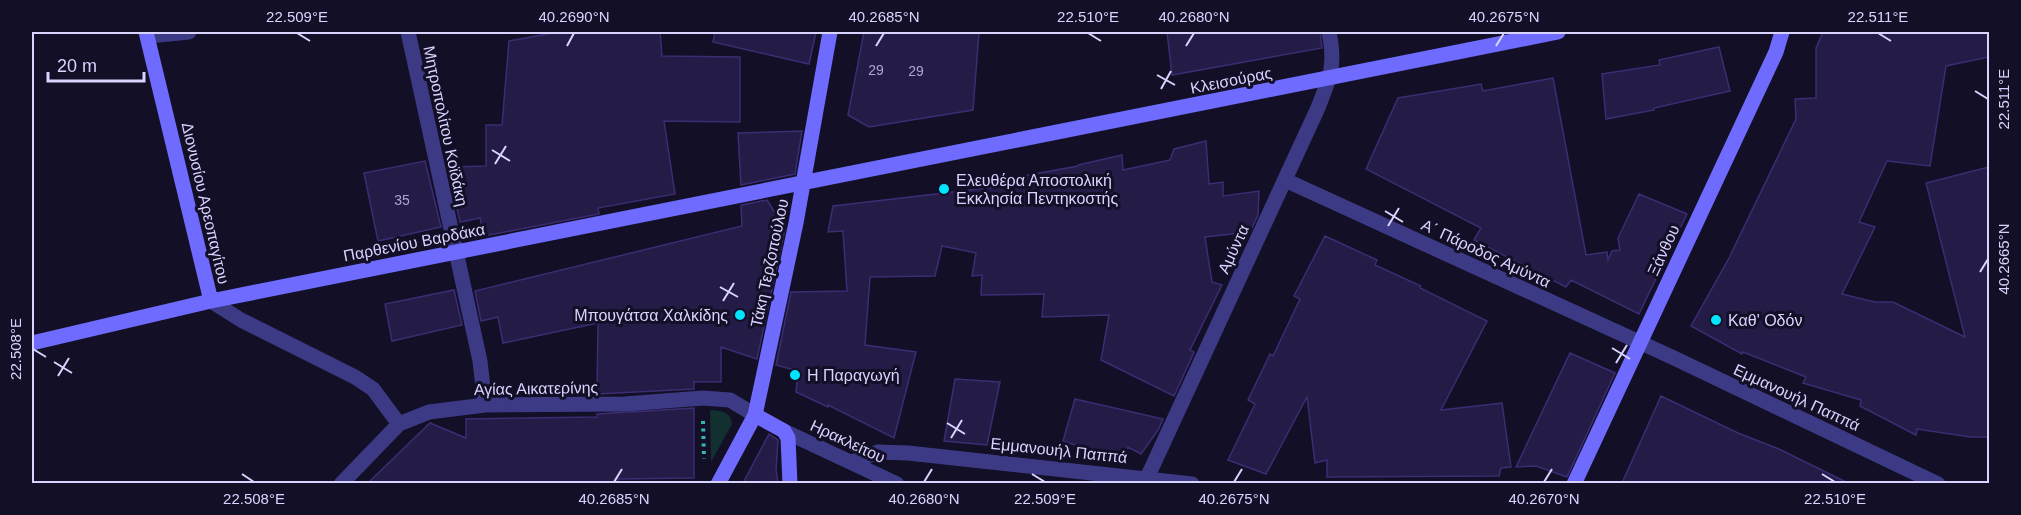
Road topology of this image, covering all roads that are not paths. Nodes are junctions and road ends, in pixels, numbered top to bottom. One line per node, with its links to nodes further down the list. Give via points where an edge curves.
1 (189, 32): 7 (street)
2 (408, 32): 12 (street, Μητροπολίτου Κοϊδάκη)
3 (830, 32): 11 (street, Τάκη Τερζοπούλου)
4 (1329, 32): 9 (street, Αμύντα, via 1333,63)
5 (1558, 32): 8 (street, Κλεισούρας)
6 (1782, 32): 15 (street, Ξάνθου)
7 (147, 34): 13 (street, Διονυσίου Αρεοπαγίτου)
8 (1518, 36): 9 (street, Κλεισούρας)
9 (1330, 78): 10 (street, Αμύντα); 11 (street, Κλεισούρας)
10 (1285, 180): 15 (street, Α΄ Πάροδος Αμύντα); 21 (street, Αμύντα)
11 (804, 182): 12 (street, Παρθενίου Βαρδάκα); 17 (street, Τάκη Τερζοπούλου)
12 (454, 252): 13 (street, Παρθενίου Βαρδάκα); 16 (street, Μητροπολίτου Κοϊδάκη, via 480,361)
13 (211, 301): 14 (street, Παρθενίου Βαρδάκα); 18 (street, Διονυσίου Αρεοπαγίτου, via 241,320 356,376 373,388)
14 (32, 343)
15 (1640, 343): 27 (street, Ξάνθου); 28 (street, Εμμανουήλ Παππά)
16 (485, 405): 17 (street, Αγίας Αικατερίνης, via 624,404 703,398 730,400); 18 (street, Αγίας Αικατερίνης, via 429,412)
17 (755, 415): 19 (street); 23 (street, Τάκη Τερζοπούλου)
18 (399, 424): 22 (street, Αγίας Αικατερίνης)
19 (784, 431): 20 (street, Ηρακλείτου); 24 (street, via 788,438)
20 (852, 462): 21 (street, Εμμανουήλ Παππά, via 878,452 908,453); 25 (street, Ηρακλείτου)
21 (1147, 478): 26 (street, Εμμανουήλ Παππά)
22 (341, 483)
23 (718, 483)
24 (790, 483)
25 (897, 483)
26 (1192, 483)
27 (1574, 483)
28 (1938, 483)

